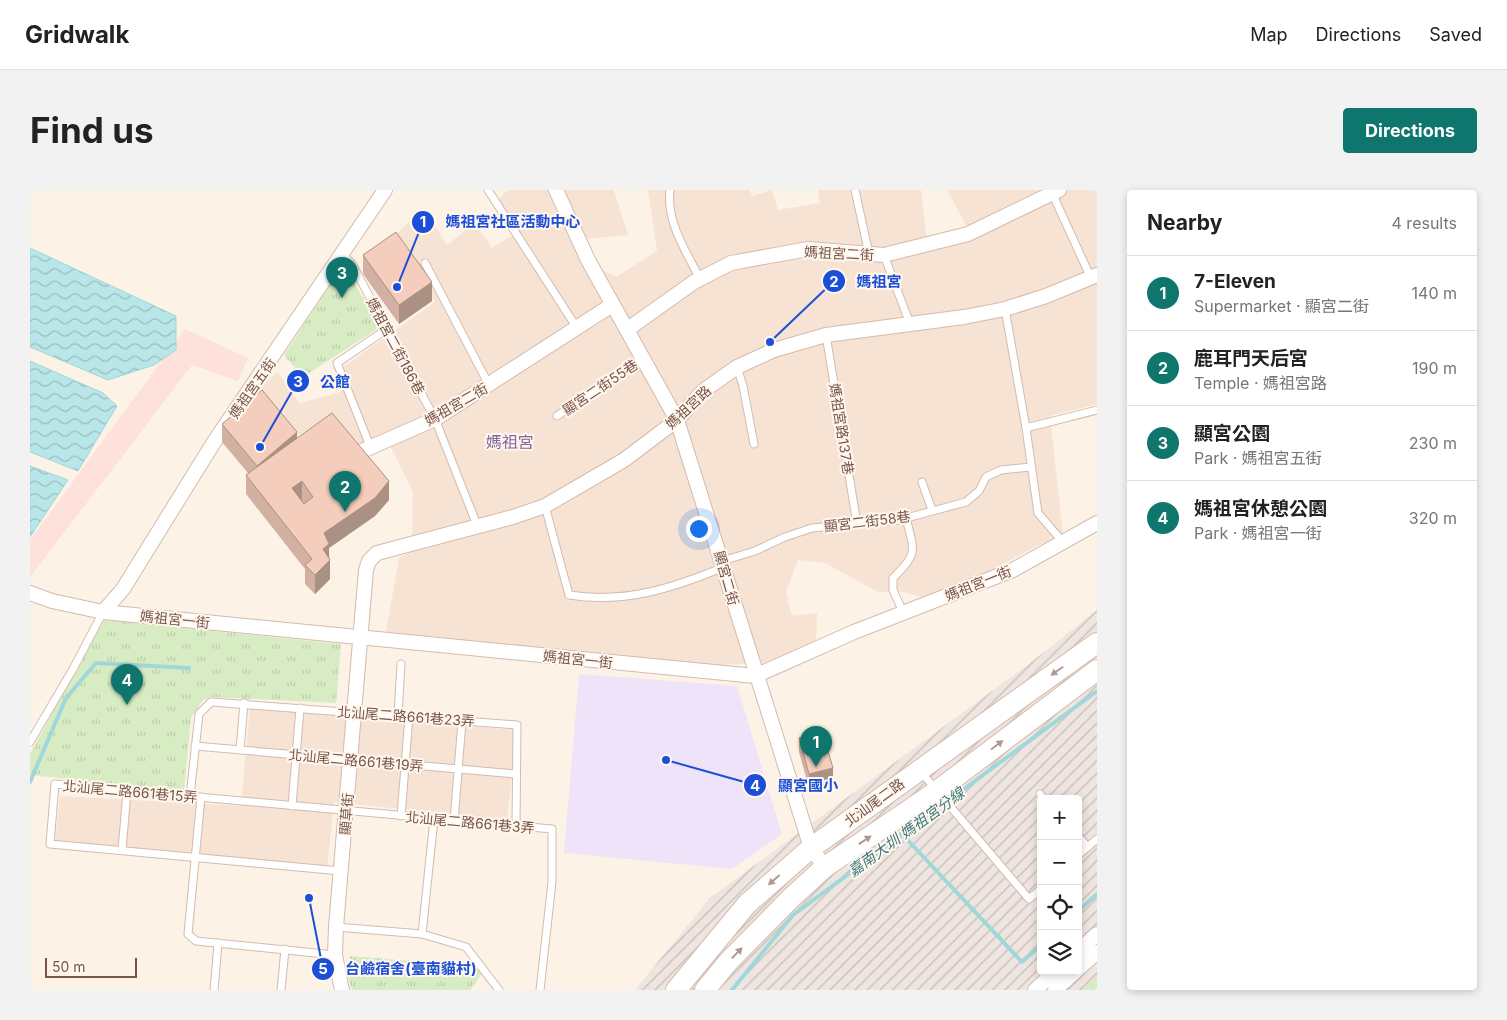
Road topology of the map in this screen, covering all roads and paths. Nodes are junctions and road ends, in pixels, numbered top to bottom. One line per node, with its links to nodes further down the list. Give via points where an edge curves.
1 (385, 190): 7 (street, 媽祖宮五街)
2 (488, 190): 16 (lane)
3 (556, 190): 13 (street, 顯宮二街)
4 (670, 190): 12 (lane, via 675,230)
5 (855, 190): 8 (lane)
6 (1056, 192): 9 (street, 媽祖宮二街, via 968,234); 11 (lane)
7 (342, 254): 17 (lane, 媽祖宮二街186巷, via 352,264); 42 (street, 媽祖宮五街, via 258,388 214,442 123,589)
8 (869, 254): 9 (street, 媽祖宮二街); 12 (street, 媽祖宮二街, via 808,248 732,263)
9 (884, 255): 15 (lane)
10 (425, 264): 22 (lane)
11 (1094, 277): 14 (street, 媽祖宮路)
12 (700, 279): 18 (street, 媽祖宮二街)
13 (612, 305): 16 (street, 媽祖宮二街); 18 (street, 顯宮二街)
14 (1005, 308): 15 (street, 媽祖宮路); 27 (lane)
15 (910, 324): 19 (street, 媽祖宮路)
16 (577, 328): 22 (street, 媽祖宮二街)
17 (387, 329): 25 (lane, 媽祖宮二街186巷); 30 (lane, via 337,363)
18 (628, 329): 20 (street, 顯宮二街)
19 (826, 335): 21 (street, 媽祖宮路, via 774,350); 37 (lane, 媽祖宮路137巷)
20 (643, 358): 24 (lane, 顯宮二街55巷); 26 (street, 顯宮二街)
21 (737, 367): 26 (street, 媽祖宮路, via 702,391); 29 (lane)
22 (489, 385): 25 (street, 媽祖宮二街)
23 (1097, 410): 27 (lane)
24 (557, 416)
25 (435, 419): 30 (street, 媽祖宮二街); 38 (lane, 媽祖宮二街186巷)
26 (677, 420): 33 (street, 媽祖宮路, via 624,460); 40 (street, 顯宮二街)
27 (1026, 428): 31 (lane)
28 (338, 434): 30 (street, 媽祖宮二街, via 353,455)
29 (754, 444)
30 (370, 446)
31 (1031, 467): 34 (lane, 顯宮二街58巷, via 1001,470 986,477 979,491 966,502); 39 (lane, via 1038,513)
32 (922, 482): 34 (lane)
33 (545, 506): 38 (street, 媽祖宮路); 40 (lane, 顯宮二街58巷, via 569,595 618,599 678,586)
34 (932, 510): 35 (lane, 顯宮二街58巷)
35 (906, 518): 37 (lane, 顯宮二街58巷); 43 (lane, via 914,551 910,562 893,578 893,590)
36 (1097, 523): 39 (street, 媽祖宮一街)
37 (857, 524): 40 (lane, 顯宮二街58巷, via 812,528)
38 (478, 525): 44 (street, 媽祖宮路, via 377,553 366,570)
39 (1062, 541): 43 (street, 媽祖宮一街, via 1013,570)
40 (723, 564): 48 (street, 顯宮二街)
41 (30, 593): 42 (street, 媽祖宮一街)
42 (103, 612): 44 (street, 媽祖宮一街); 55 (lane)
43 (903, 612): 48 (street, 媽祖宮一街)
44 (361, 638): 48 (street, 媽祖宮一街); 51 (street, 顯草街)
45 (1097, 643): 62 (street, 北汕尾二路, one-way to 62)
46 (401, 664): 52 (lane)
47 (1097, 670): 65 (street, 北汕尾二路, one-way to 47)
48 (755, 676): 77 (street, 顯宮二街)
49 (244, 703): 50 (lane, 北汕尾二路661巷23弄); 56 (lane, 北汕尾二路661巷23弄, via 211,702 199,714); 57 (lane)
50 (300, 708): 51 (lane, 北汕尾二路661巷23弄); 58 (lane)
51 (356, 713): 52 (lane, 北汕尾二路661巷23弄); 59 (street, 顯草街)
52 (398, 716): 53 (lane, 北汕尾二路661巷23弄)
53 (409, 716): 54 (lane, 北汕尾二路661巷23弄); 60 (lane)
54 (462, 720): 61 (lane); 63 (lane, 北汕尾二路661巷23弄, via 517,725)
55 (30, 742)
56 (195, 746): 57 (lane, 北汕尾二路661巷19弄); 66 (lane)
57 (240, 750): 58 (lane, 北汕尾二路661巷19弄)
58 (296, 755): 59 (lane, 北汕尾二路661巷19弄); 68 (lane)
59 (351, 761): 60 (lane, 北汕尾二路661巷19弄); 69 (street, 顯草街)
60 (405, 765): 61 (lane, 北汕尾二路661巷19弄); 70 (lane)
61 (458, 769): 63 (lane, 北汕尾二路661巷19弄); 72 (lane)
62 (918, 769): 65 (lane); 77 (street, 北汕尾二路)
63 (516, 774): 73 (lane, 北汕尾二路661巷23弄)
64 (127, 791): 66 (lane, 北汕尾二路661巷15弄); 78 (lane); 78 (lane, 北汕尾二路661巷15弄, via 55,784 52,818 50,844)
65 (937, 791): 81 (street, 北汕尾二路, one-way to 65); 83 (lane, via 1030,900)
66 (190, 796): 67 (lane, 北汕尾二路661巷15弄)
67 (201, 797): 68 (lane, 北汕尾二路661巷15弄); 80 (lane)
68 (292, 806): 69 (lane, 北汕尾二路661巷15弄)
69 (346, 812): 70 (lane, 北汕尾二路661巷3弄); 82 (street, 顯草街)
70 (401, 816): 71 (lane, 北汕尾二路661巷3弄)
71 (434, 819): 72 (lane, 北汕尾二路661巷3弄); 85 (lane)
72 (454, 821): 73 (lane, 北汕尾二路661巷3弄)
73 (516, 826): 99 (lane, 北汕尾二路661巷3弄, via 552,829 552,882)
74 (1097, 839): 76 (lane)
75 (1082, 840): 76 (lane)
76 (1088, 847): 79 (lane)
77 (810, 848): 81 (street, 顯宮二街); 100 (street, 北汕尾二路, one-way to 100, via 747,904)
78 (122, 850): 80 (lane, 北汕尾二路661巷15弄)
79 (1082, 852)
80 (196, 857): 82 (lane, 北汕尾二路661巷15弄); 87 (lane, via 188,934 196,941)
81 (824, 867): 101 (street, 北汕尾二路, one-way to 81, via 728,962)
82 (342, 871): 84 (street, 顯草街)
83 (1037, 893)
84 (336, 927): 85 (lane); 91 (street, 顯草街)
85 (422, 934): 98 (lane, via 466,947)
86 (1097, 934): 88 (street)
87 (218, 943): 89 (lane); 95 (lane)
88 (1082, 947)
89 (285, 949): 91 (lane); 96 (lane)
90 (1097, 952): 92 (street)
91 (335, 955): 97 (street, 顯草街)
92 (1082, 966)
93 (1052, 975): 102 (street)
94 (1072, 975): 103 (street)
95 (214, 990)
96 (282, 990)
97 (342, 990)
98 (499, 990)
99 (540, 990)
100 (676, 990)
101 (705, 990)
102 (1035, 990)
103 (1056, 990)

